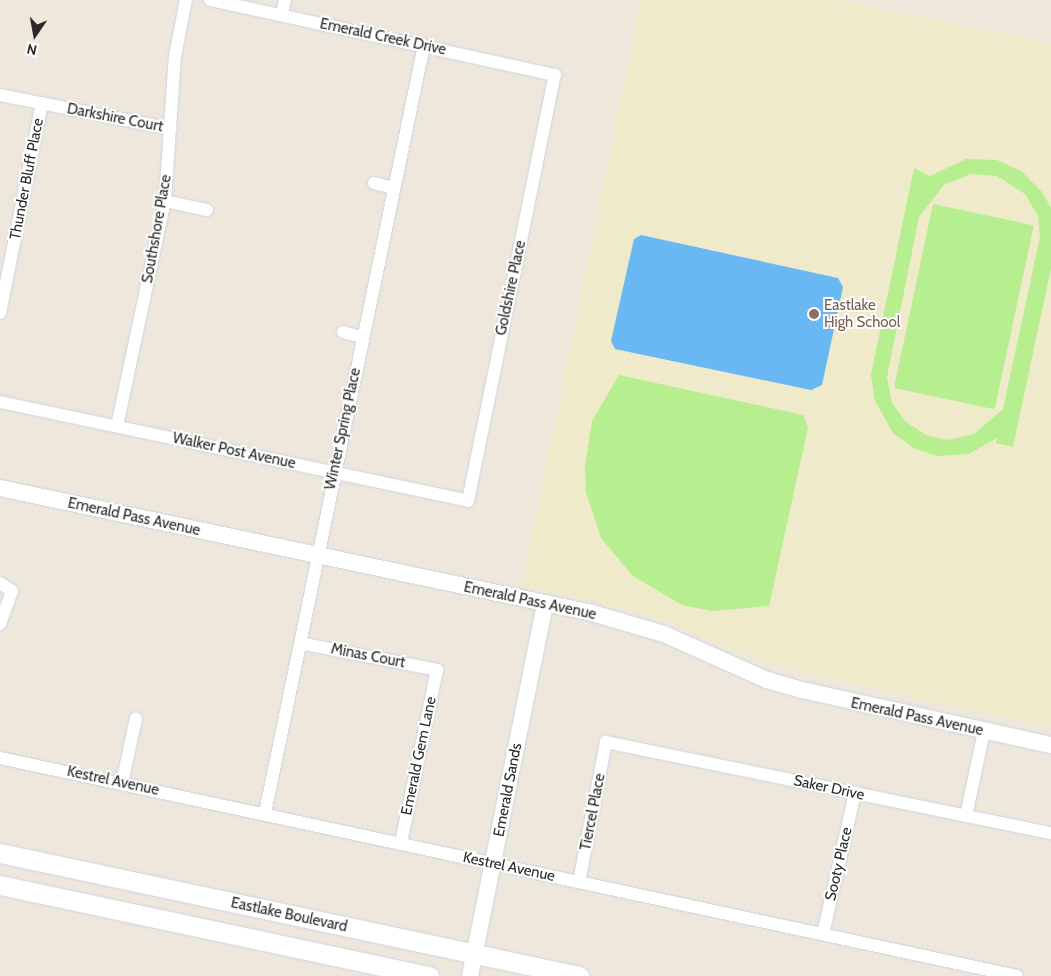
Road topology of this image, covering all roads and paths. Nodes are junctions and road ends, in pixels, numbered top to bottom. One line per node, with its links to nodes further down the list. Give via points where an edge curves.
1 (186, 0): 9 (street, Southshore Place, via 175,56)
2 (210, 0): 4 (street, Emerald Creek Drive)
3 (285, 0): 4 (street)
4 (282, 15): 5 (street, Emerald Creek Drive)
5 (424, 45): 6 (street, Emerald Creek Drive); 11 (street, Winter Spring Place)
6 (555, 75): 21 (street, Goldshire Place)
7 (0, 95): 8 (street, Darkshire Court)
8 (42, 103): 9 (street, Darkshire Court); 14 (street, Thunder Bluff Place)
9 (170, 129): 12 (street, Southshore Place)
10 (374, 183): 11 (street)
11 (394, 188): 16 (street, Winter Spring Place)
12 (165, 201): 13 (street); 18 (street, Southshore Place)
13 (207, 210)
14 (0, 313)
15 (343, 332): 16 (street)
16 (362, 337): 19 (street, Winter Spring Place)
17 (0, 402): 18 (street, Walker Post Avenue)
18 (117, 426): 19 (street, Walker Post Avenue)
19 (334, 472): 21 (street, Walker Post Avenue); 22 (street, Winter Spring Place)
20 (0, 488): 22 (street, Emerald Pass Avenue)
21 (468, 501)
22 (318, 556): 24 (street, Emerald Pass Avenue); 26 (street, Winter Spring Place)
23 (0, 583): 25 (street, via 12,591)
24 (545, 603): 29 (street, Emerald Pass Avenue, via 664,634 775,683); 40 (street, Emerald Sands)
25 (0, 624)
26 (300, 643): 27 (street, Minas Court); 35 (street, Winter Spring Place)
27 (437, 670): 38 (street, Emerald Gem Lane)
28 (136, 718): 33 (street)
29 (984, 731): 31 (street, Emerald Pass Avenue); 36 (street)
30 (606, 742): 34 (street, Saker Drive); 41 (street, Tiercel Place)
31 (1051, 745)
32 (0, 758): 33 (street, Kestrel Avenue)
33 (122, 783): 35 (street, Kestrel Avenue)
34 (855, 793): 36 (street, Saker Drive); 43 (street, Sooty Place)
35 (265, 813): 38 (street, Kestrel Avenue)
36 (966, 816): 37 (street, Saker Drive)
37 (1051, 833)
38 (400, 843): 40 (street, Kestrel Avenue)
39 (0, 853): 44 (main road, Eastlake Boulevard)
40 (492, 864): 41 (street, Kestrel Avenue); 44 (street, Emerald Sands)
41 (579, 882): 43 (street, Kestrel Avenue)
42 (0, 884): 45 (main road, Eastlake Boulevard)
43 (823, 934): 48 (street, Kestrel Avenue)
44 (474, 954): 46 (street, Emerald Sands); 47 (main road, Eastlake Boulevard)
45 (429, 976)
46 (470, 976)
47 (579, 976)
48 (1017, 976)

